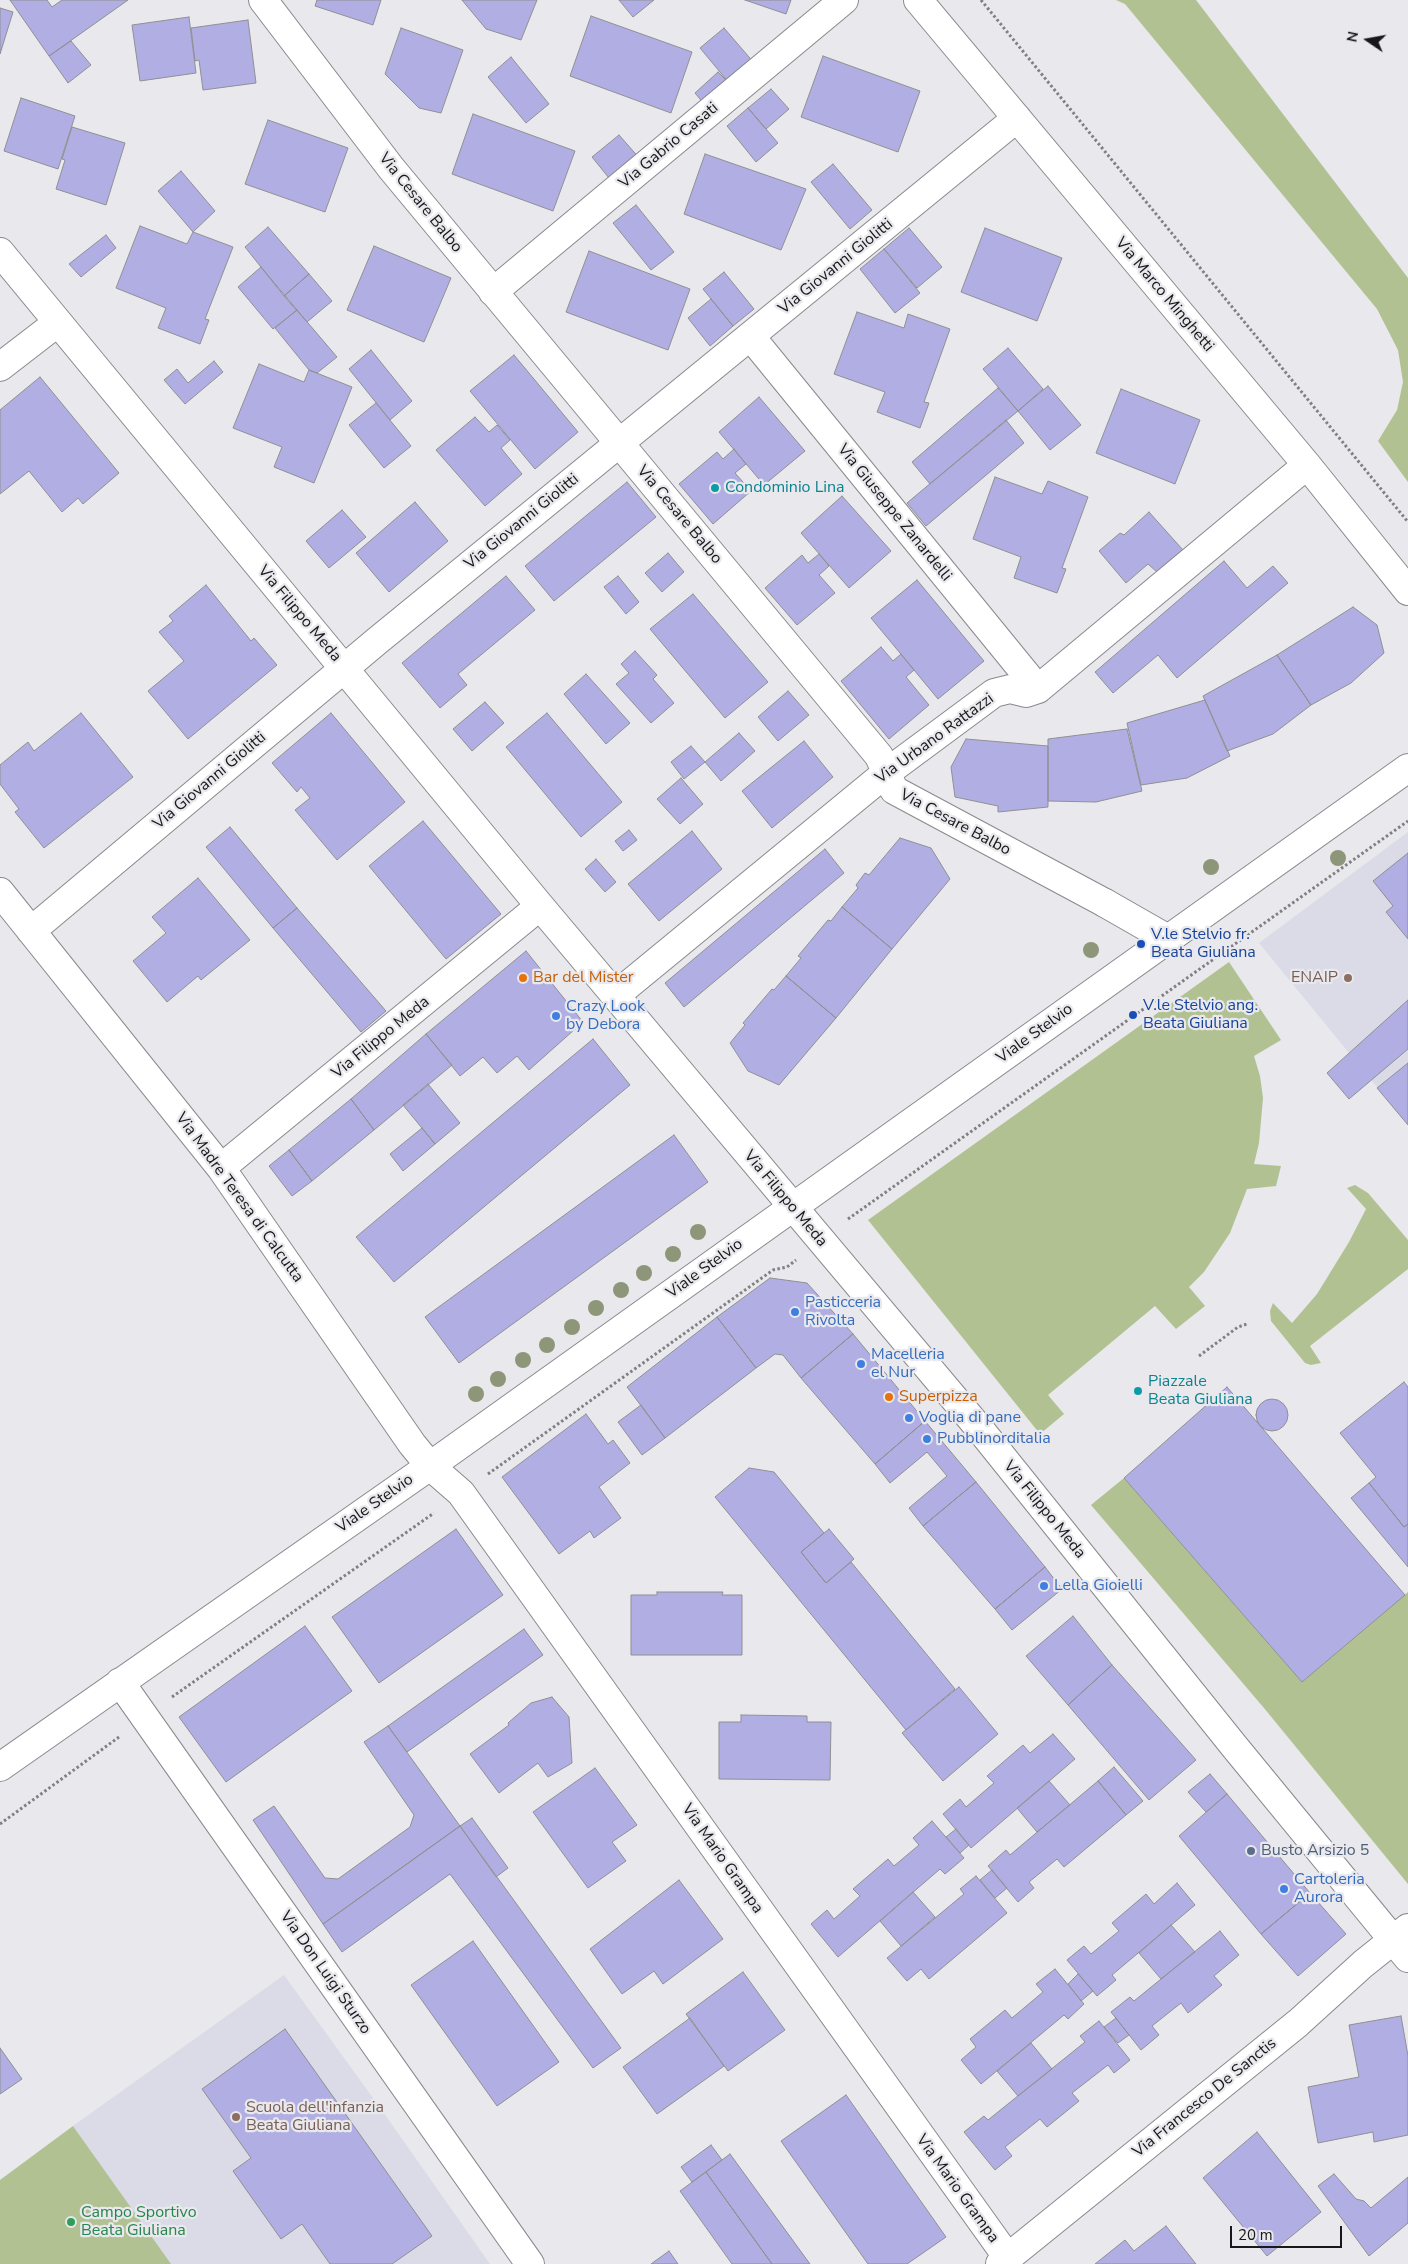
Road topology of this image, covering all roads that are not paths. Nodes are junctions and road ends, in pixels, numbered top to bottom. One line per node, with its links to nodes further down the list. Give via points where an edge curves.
1 (263, 0): 6 (street, Via Cesare Balbo, via 391,168)
2 (844, 0): 6 (street, Via Gabrio Casati)
3 (918, 0): 4 (street, Via Marco Minghetti)
4 (1017, 118): 8 (street, Via Giovanni Giolitti); 11 (street, Via Marco Minghetti)
5 (0, 252): 7 (street, Via Filippo Meda)
6 (493, 292): 10 (street, Via Cesare Balbo)
7 (58, 323): 9 (street); 13 (street, Via Filippo Meda)
8 (751, 337): 10 (street, Via Giovanni Giolitti); 14 (street, Via Giuseppe Zanardelli)
9 (0, 367)
10 (619, 442): 13 (street, Via Giovanni Giolitti); 16 (street, Via Cesare Balbo, via 879,756)
11 (1307, 465): 12 (street, Via Marco Minghetti); 14 (street)
12 (1408, 591)
13 (345, 668): 18 (street, Via Filippo Meda); 19 (street, Via Giovanni Giolitti)
14 (1038, 689): 16 (street, Via Urbano Rattazzi, via 1026,693 1010,689 994,693)
15 (1408, 768): 20 (street, Viale Stelvio)
16 (886, 774): 20 (street, Via Cesare Balbo, via 894,790); 21 (street, Via Urbano Rattazzi)
17 (0, 892): 19 (street, Via Madre Teresa di Calcutta)
18 (540, 906): 21 (street, Via Filippo Meda); 22 (street, Via Filippo Meda)
19 (30, 931): 22 (street, Via Madre Teresa di Calcutta)
20 (1168, 939): 23 (street, Viale Stelvio)
21 (616, 995): 23 (street, Via Filippo Meda)
22 (221, 1168): 24 (street, Via Madre Teresa di Calcutta)
23 (792, 1208): 24 (street, Viale Stelvio); 27 (street, Via Filippo Meda, via 979,1428)
24 (430, 1466): 25 (street, Viale Stelvio); 28 (street, Via Mario Grampa, via 461,1493 996,2244)
25 (120, 1682): 26 (street, Viale Stelvio); 29 (street, Via Don Luigi Sturzo)
26 (0, 1767)
27 (1402, 1943): 28 (street, Via Francesco De Sanctis, via 1298,2022)
28 (1004, 2261)
29 (530, 2264)

